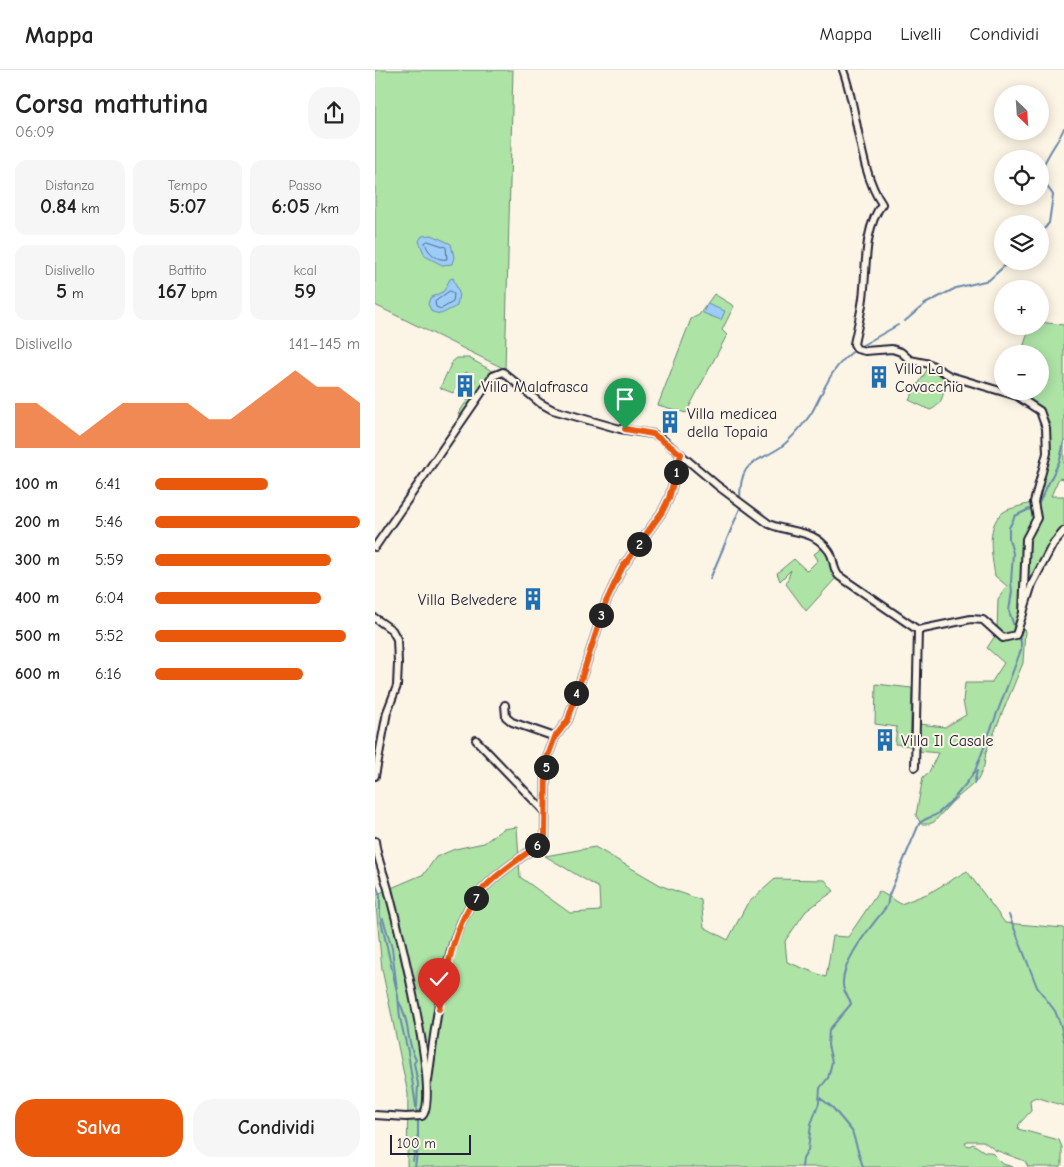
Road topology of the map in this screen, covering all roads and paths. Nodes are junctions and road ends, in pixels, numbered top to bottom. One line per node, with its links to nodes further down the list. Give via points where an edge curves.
1 (843, 70): 5 (street, via 870,181 882,204 871,225 854,344 857,349 865,351 892,348 910,360 930,364 950,376 1017,396 1040,411 1046,428 1047,453 1034,508 1037,518 1026,539)
2 (681, 454): 4 (street, via 653,434 553,410 508,374 497,373); 7 (street, via 769,524 804,532 815,538 830,552 834,571 839,576); 9 (street, via 662,512 622,568 606,602 568,720)
3 (1064, 531): 5 (street, via 1036,576)
4 (375, 547)
5 (1023, 614): 7 (street, via 1016,635 1007,638 983,620 971,619)
6 (375, 618): 12 (street, via 393,630 397,639 398,663 397,686 387,712)
7 (918, 630): 11 (street)
8 (505, 705): 9 (street, via 506,717 512,722)
9 (555, 737): 13 (street, via 546,761)
10 (476, 740): 13 (street)
11 (915, 766)
12 (375, 776)
13 (545, 812): 15 (street, via 545,836 540,843 487,885 464,917 450,956)
14 (375, 842): 15 (street, via 419,1018 421,1050)
15 (428, 1081): 16 (street, via 426,1110 417,1117)
16 (375, 1115)

